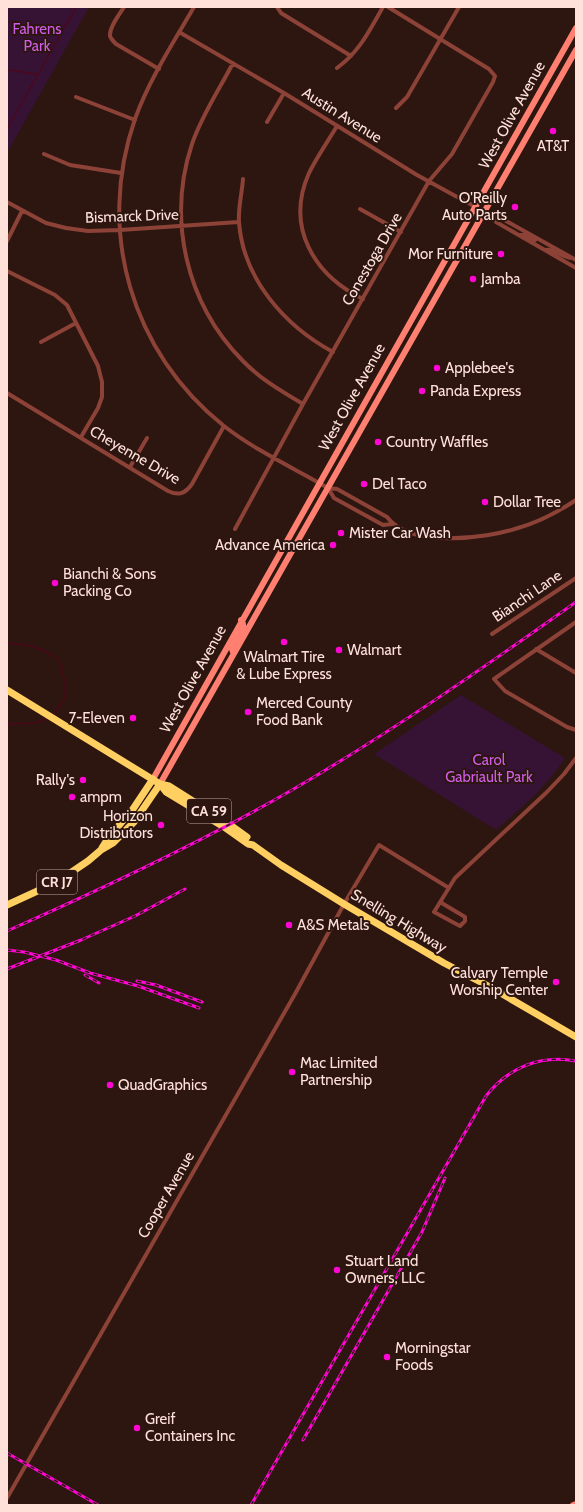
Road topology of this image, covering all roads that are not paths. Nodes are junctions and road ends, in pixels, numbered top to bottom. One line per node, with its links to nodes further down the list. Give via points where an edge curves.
1 (124, 7): 14 (street, via 112,28 112,40)
2 (194, 7): 8 (street)
3 (277, 7): 11 (street, via 281,13)
4 (383, 7): 11 (street, via 362,44)
5 (388, 7): 9 (street)
6 (459, 7): 9 (street)
7 (576, 28): 26 (main road, West Olive Avenue)
8 (179, 32): 12 (street, Austin Avenue); 14 (street)
9 (440, 38): 17 (street, via 406,97); 24 (street, Conestoga Drive, via 489,69 494,76 452,154)
10 (576, 50): 29 (main road, West Olive Avenue)
11 (351, 56): 13 (street)
12 (233, 63): 15 (street, Austin Avenue); 32 (street, via 199,126 192,145 182,185)
13 (337, 68)
14 (159, 69): 18 (street)
15 (284, 93): 19 (street); 20 (street, Austin Avenue)
16 (76, 97): 18 (street)
17 (396, 108)
18 (135, 120): 22 (street)
19 (267, 122)
20 (337, 126): 24 (street, Austin Avenue); 42 (street, via 309,174 301,214 310,252 340,287)
21 (44, 154): 22 (street, via 70,165)
22 (122, 173): 33 (street, via 119,199)
23 (243, 179): 31 (street)
24 (430, 181): 26 (street, Austin Avenue); 34 (street, Conestoga Drive)
25 (7, 202): 28 (street, Bismarck Drive)
26 (475, 206): 29 (street, Austin Avenue); 53 (main road, West Olive Avenue)
27 (360, 209): 34 (street)
28 (22, 212): 33 (street, Bismarck Drive, via 46,223 66,228 88,231); 36 (street)
29 (485, 212): 30 (street, Austin Avenue); 54 (main road, West Olive Avenue)
30 (492, 216): 35 (street, Austin Avenue, via 496,222); 37 (street, Austin Avenue, via 499,217)
31 (239, 222): 32 (street, Bismarck Drive); 45 (street, via 250,263 268,296 296,328)
32 (181, 226): 33 (street, Bismarck Drive); 47 (street, via 193,284 213,324 241,360 283,393)
33 (120, 230): 48 (street, via 125,269 132,295 153,343 184,388)
34 (400, 232): 42 (street, Conestoga Drive)
35 (519, 235): 37 (street); 38 (street, Austin Avenue)
36 (7, 241)
37 (547, 244): 39 (street, Austin Avenue)
38 (545, 250): 39 (street); 40 (street, Austin Avenue)
39 (574, 259)
40 (576, 268)
41 (7, 270): 43 (street, via 56,295 67,305)
42 (363, 299): 45 (street, Conestoga Drive)
43 (76, 323): 44 (street); 49 (street, via 98,366 103,389 98,408)
44 (41, 342)
45 (332, 352): 47 (street, Conestoga Drive)
46 (7, 393): 49 (street, Cheyenne Drive)
47 (303, 404): 51 (street, Conestoga Drive)
48 (224, 426): 51 (street); 52 (street, Cheyenne Drive, via 188,491 173,493)
49 (81, 437): 52 (street, Cheyenne Drive)
50 (147, 438): 52 (street)
51 (274, 458): 53 (street); 57 (street, Conestoga Drive)
52 (130, 467)
53 (319, 483): 54 (street); 59 (main road, West Olive Avenue)
54 (328, 488): 56 (street, via 337,489 387,517); 56 (street, via 334,498 383,525); 63 (main road, West Olive Avenue)
55 (576, 500): 56 (street, via 529,525 492,535 467,538 435,537 411,532)
56 (392, 524)
57 (235, 529)
58 (576, 578): 61 (street, Bianchi Lane)
59 (241, 620): 63 (main road, via 244,627 232,649); 68 (main road, West Olive Avenue)
60 (576, 622): 62 (street)
61 (492, 634)
62 (536, 649): 64 (street); 66 (street, via 494,679 505,691)
63 (233, 656): 69 (main road, West Olive Avenue)
64 (576, 673)
65 (7, 690): 68 (main road, CA 59)
66 (576, 730)
67 (576, 758): 71 (street, via 556,783 461,873)
68 (153, 779): 69 (main road, Snelling Highway / CA 59); 70 (main road, CR J7)
69 (160, 784): 70 (main road, CR J7, via 126,831 114,843); 73 (main road, Snelling Highway / CA 59, via 166,792)
70 (101, 850): 74 (main road, CR J7, via 70,874)
71 (449, 888): 72 (street); 73 (street, Cooper Avenue, via 379,845)
72 (440, 902): 72 (street, via 434,912 458,925 463,924 465,917)
73 (344, 904): 75 (main road, Snelling Highway / CA 59); 76 (street, Cooper Avenue, via 292,1000)
74 (7, 905)
75 (576, 1037)
76 (7, 1498)

